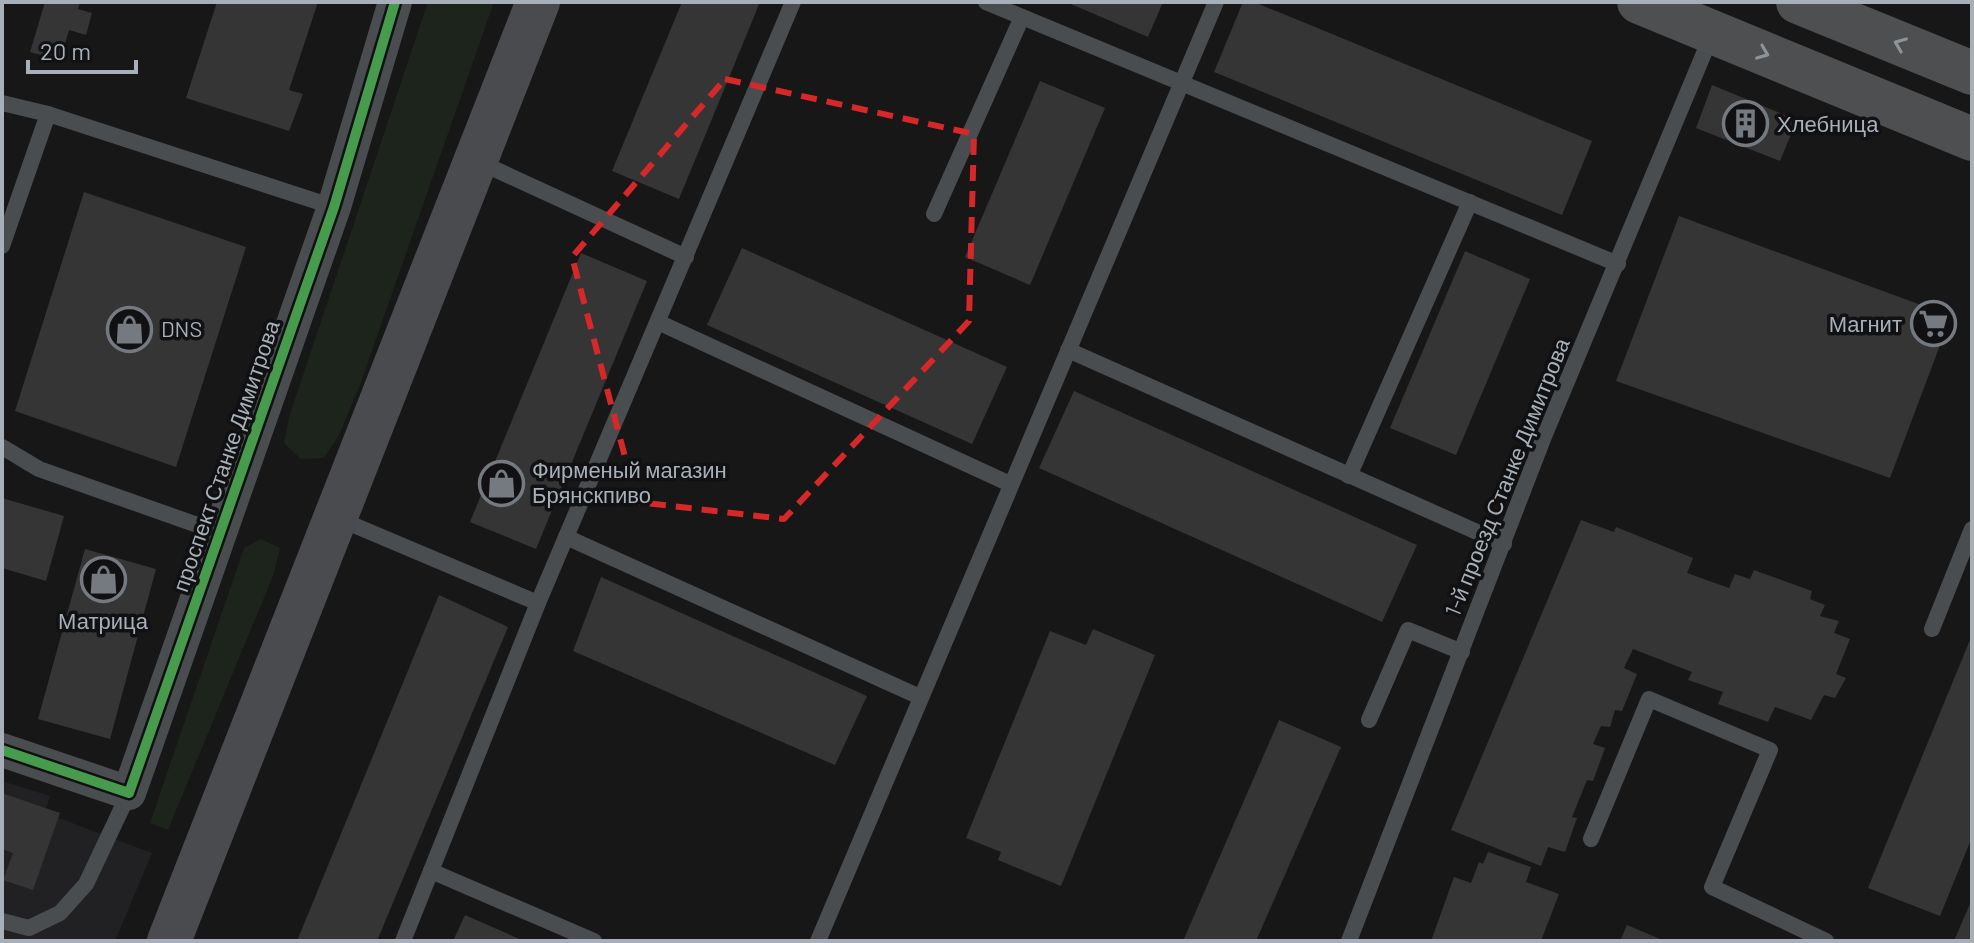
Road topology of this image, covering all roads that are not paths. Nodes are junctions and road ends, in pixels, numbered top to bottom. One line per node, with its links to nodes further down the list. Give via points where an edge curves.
1 (395, 2): 17 (street, проспект Станке Димитрова)
2 (538, 2): 15 (main road)
3 (793, 2): 20 (lane)
4 (986, 2): 8 (lane)
5 (1216, 2): 11 (lane)
6 (1639, 2): 9 (main road)
7 (1798, 2): 10 (main road, one-way to 7)
8 (1022, 17): 11 (lane); 18 (lane)
9 (1712, 32): 14 (main road, one-way to 14); 21 (lane, 1-й проезд Станке Димитрова)
10 (1972, 73)
11 (1183, 83): 16 (lane); 23 (lane)
12 (2, 103): 13 (lane)
13 (48, 114): 17 (lane); 19 (lane)
14 (1972, 139)
15 (476, 161): 20 (lane); 27 (main road)
16 (1470, 202): 21 (lane); 25 (lane)
17 (334, 207): 29 (street, проспект Станке Димитрова)
18 (934, 214)
19 (2, 246)
20 (686, 257): 22 (lane)
21 (1618, 264): 31 (lane, 1-й проезд Станке Димитрова)
22 (660, 323): 26 (lane); 30 (lane)
23 (1068, 350): 25 (lane); 26 (lane)
24 (2, 447): 29 (lane, via 39,469)
25 (1349, 476): 31 (lane)
26 (1010, 484): 35 (lane)
27 (336, 518): 32 (lane); 42 (main road)
28 (1972, 529): 33 (lane)
29 (220, 533): 38 (street, проспект Станке Димитрова)
30 (566, 537): 32 (lane); 35 (lane)
31 (1504, 544): 34 (lane, 1-й проезд Станке Димитрова)
32 (538, 603): 40 (lane)
33 (1932, 629)
34 (1462, 652): 36 (lane, via 1408,630); 46 (lane, 1-й проезд Станке Димитрова)
35 (920, 697): 45 (lane)
36 (1369, 720)
37 (2, 750): 38 (street)
38 (129, 793): 41 (lane, via 86,884 60,913 29,928)
39 (1591, 839): 47 (lane, via 1649,699 1770,750 1712,887)
40 (431, 871): 43 (lane); 44 (lane)
41 (2, 921)
42 (169, 941)
43 (403, 941)
44 (594, 941)
45 (818, 941)
46 (1349, 941)
47 (1826, 941)

